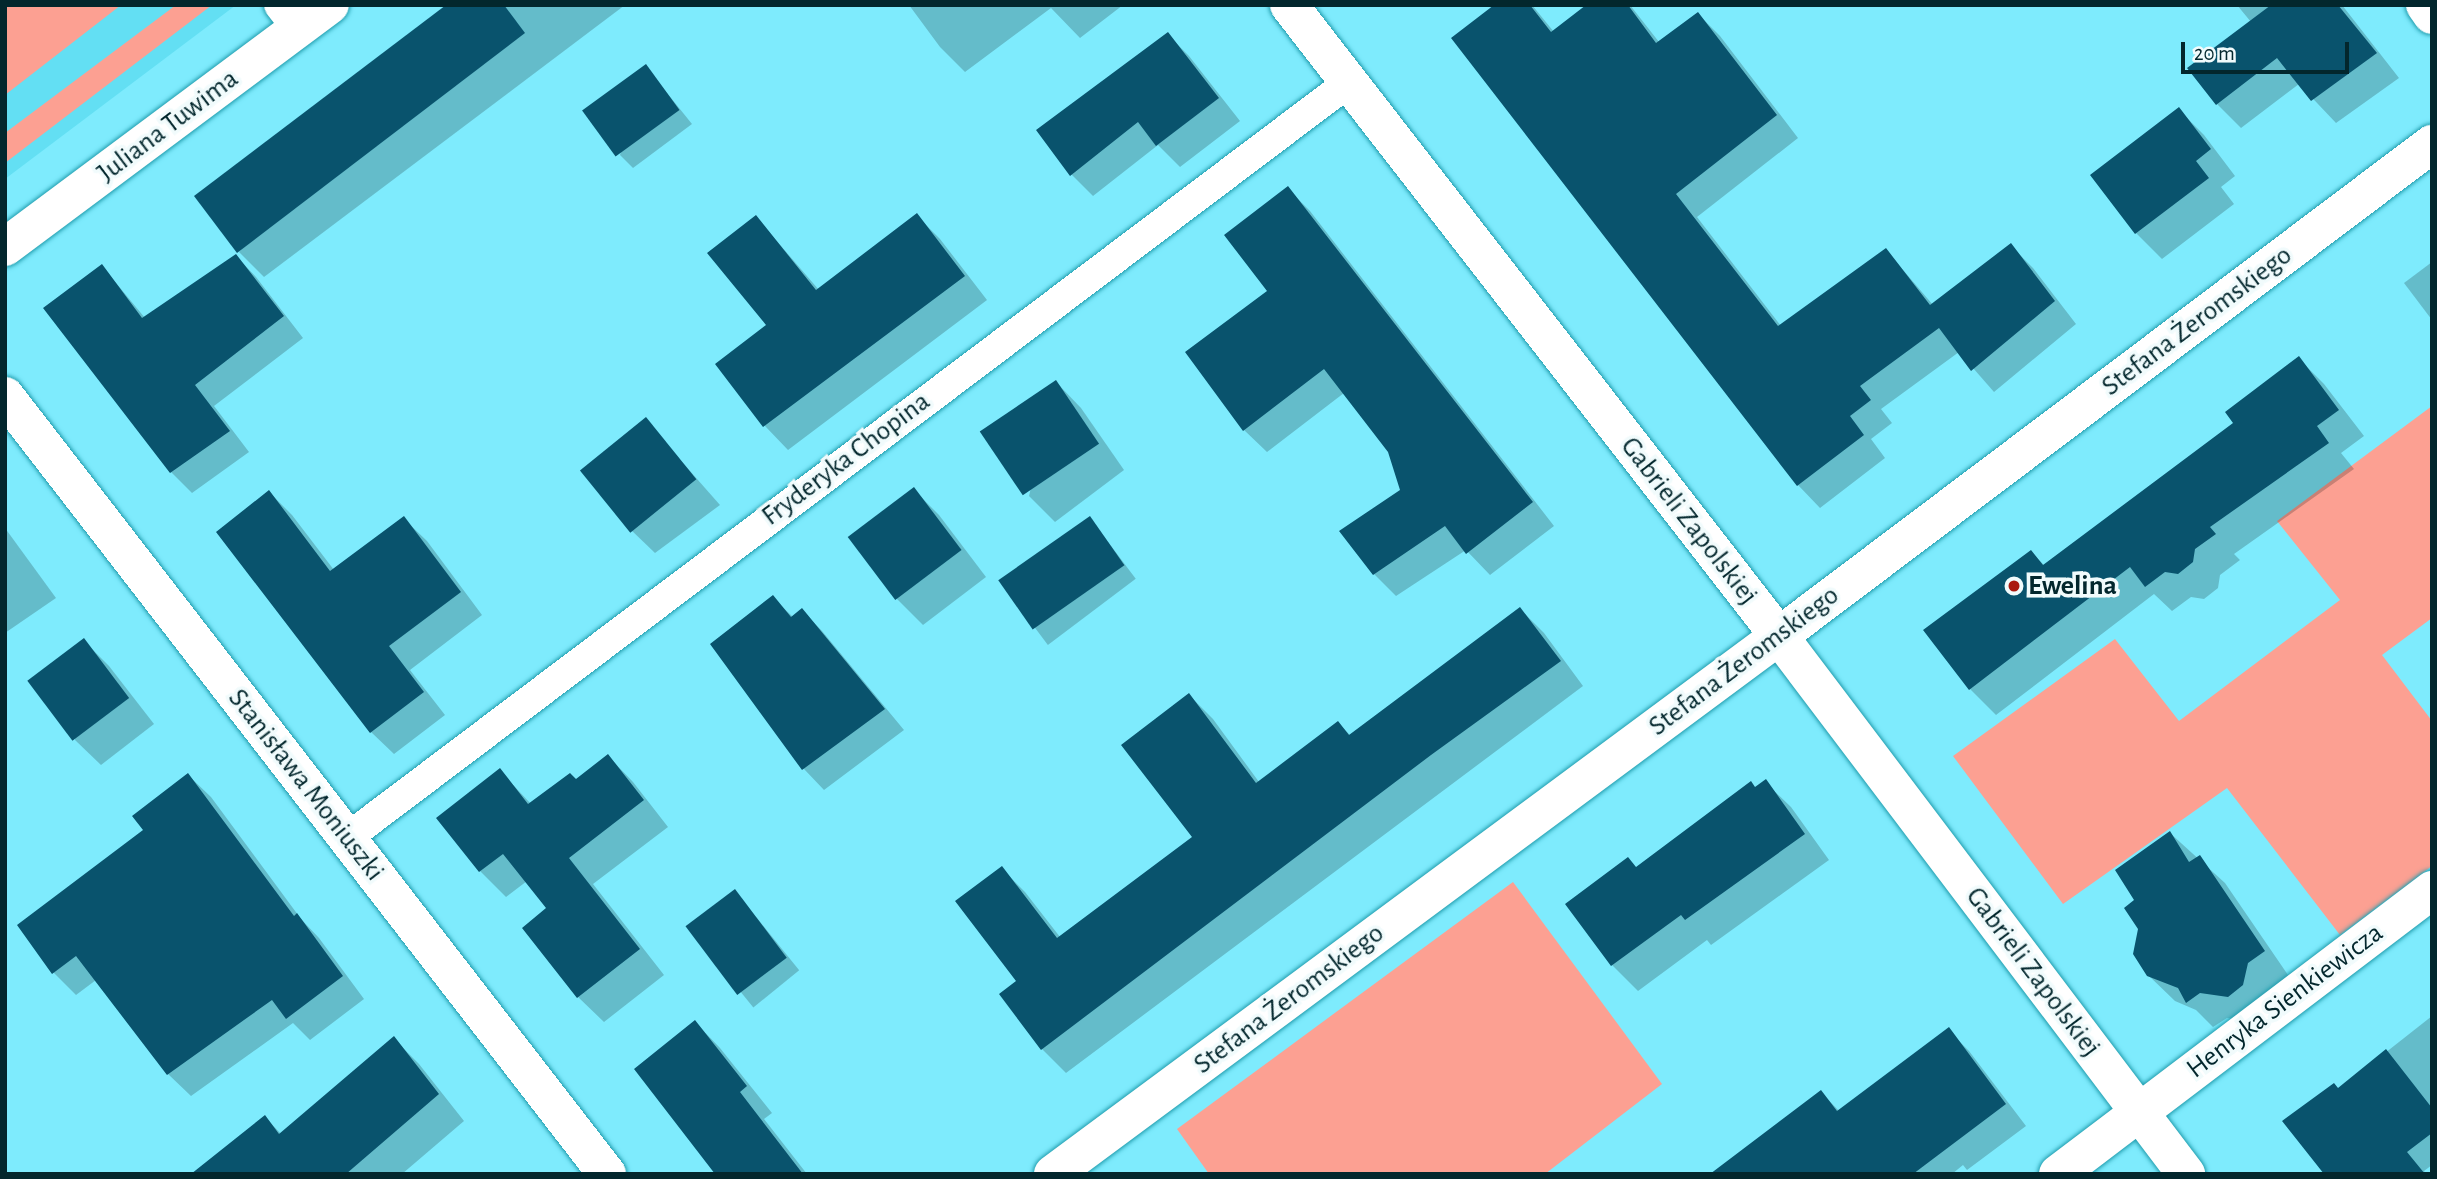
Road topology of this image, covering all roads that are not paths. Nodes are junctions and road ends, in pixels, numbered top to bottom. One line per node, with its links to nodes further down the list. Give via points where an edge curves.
1 (330, 5): 5 (street, Juliana Tuwima)
2 (1289, 5): 6 (street, Gabrieli Zapolskiej)
3 (2424, 5): 4 (street)
4 (2432, 15)
5 (289, 17): 8 (street, Juliana Tuwima)
6 (1349, 82): 10 (street, Gabrieli Zapolskiej); 11 (lane, Fryderyka Chopina)
7 (2432, 144): 10 (street, Stefana Żeromskiego)
8 (5, 247)
9 (5, 396): 11 (street, Stanisława Moniuszki)
10 (1779, 636): 13 (street, Gabrieli Zapolskiej); 15 (street, Stefana Żeromskiego)
11 (347, 838): 14 (street, Stanisława Moniuszki)
12 (2432, 890): 13 (street, Henryka Sienkiewicza)
13 (2139, 1112): 16 (street, Henryka Sienkiewicza); 17 (street, Gabrieli Zapolskiej)
14 (607, 1174)
15 (1053, 1174)
16 (2058, 1174)
17 (2186, 1174)

